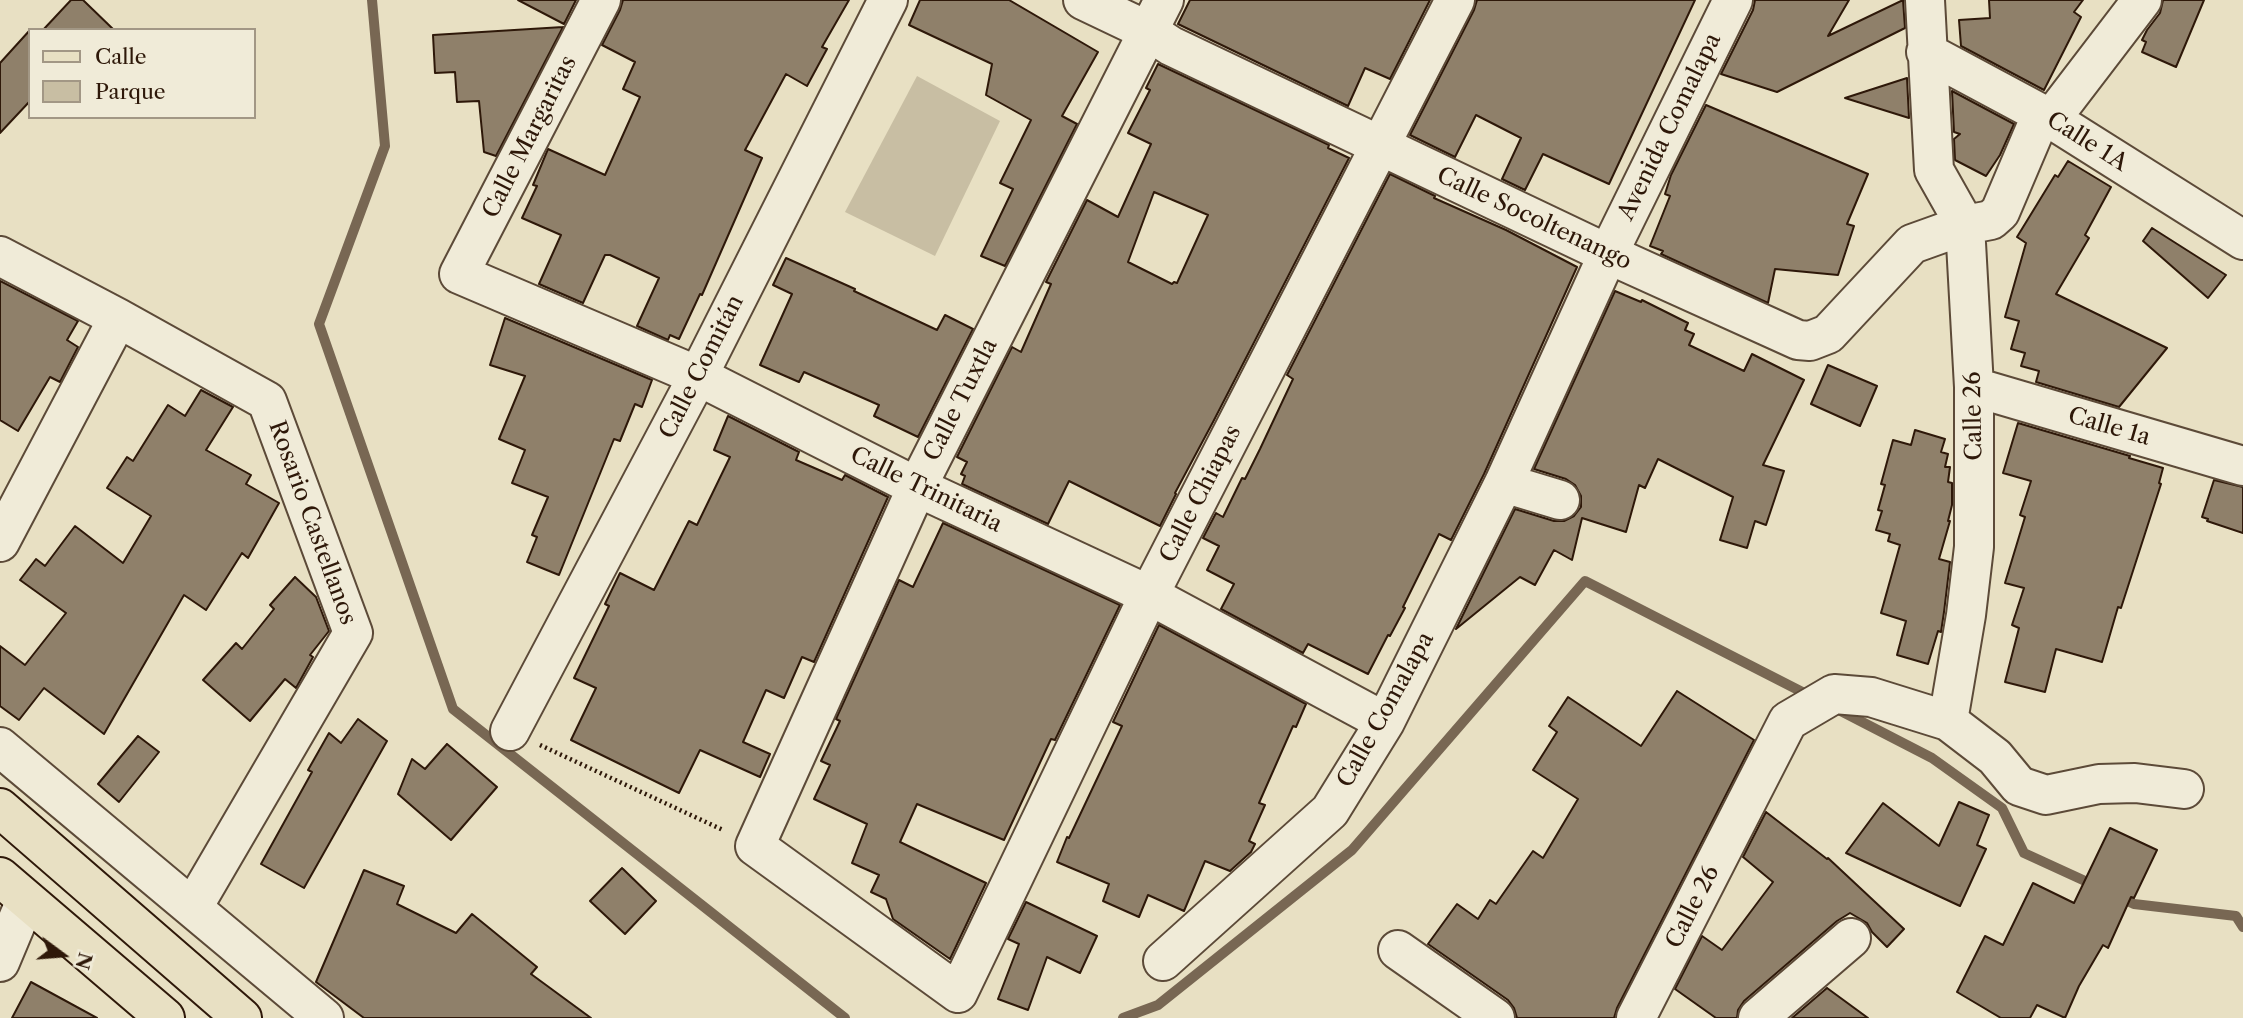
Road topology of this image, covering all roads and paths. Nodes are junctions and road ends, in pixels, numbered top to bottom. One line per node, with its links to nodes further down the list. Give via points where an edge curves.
1 (601, 0): 16 (street, Calle Margaritas)
2 (888, 0): 18 (street, Calle Comitán)
3 (1083, 0): 8 (street, Calle Socoltenango)
4 (1455, 0): 11 (street, Calle Chiapas)
5 (1733, 0): 14 (street, Avenida Comalapa)
6 (1925, 0): 9 (street, Calle 26)
7 (2141, 0): 10 (street, Calle Socoltenango)
8 (1156, 15): 11 (street, Calle Socoltenango, via 1171,46); 22 (street, Calle Tuxtla)
9 (1927, 52): 10 (street, Calle 1A); 12 (street, Calle 26, via 1934,170)
10 (2051, 120): 12 (street, Calle Socoltenango, via 2037,125 2000,212 1991,220); 13 (street, Calle 1A)
11 (1379, 146): 14 (street, Calle Socoltenango); 25 (street, Calle Chiapas)
12 (1965, 225): 14 (street, Calle Socoltenango, via 1912,244 1828,334 1811,341 1798,340); 19 (street, Calle 26)
13 (2243, 240)
14 (1608, 254): 21 (street, Avenida Comalapa)
15 (0, 256): 17 (street, Rosario Castellanos)
16 (459, 274): 18 (street, Calle Trinitaria)
17 (118, 318): 24 (street); 34 (street, Rosario Castellanos, via 267,401 353,633)
18 (698, 376): 22 (street, Calle Trinitaria); 28 (street, Calle Comitán)
19 (1974, 387): 20 (street, Calle 1a); 26 (street, Calle 26, via 1974,547)
20 (2243, 466)
21 (1504, 483): 23 (street); 27 (street, Calle Comalapa)
22 (917, 487): 25 (street, Calle Trinitaria); 32 (street, Calle Tuxtla)
23 (1560, 500)
24 (0, 542)
25 (1149, 595): 27 (street, Calle Trinitaria); 32 (street, Calle Chiapas, via 958,993)
26 (1948, 721): 30 (street, via 1994,757 2019,786 2046,795 2135,782); 43 (street, Calle 26, via 1871,697 1834,694 1788,721)
27 (1385, 722): 37 (street, Calle Comalapa, via 1330,811)
28 (510, 731): 32 (path)
29 (0, 747): 34 (street)
30 (2184, 789)
31 (0, 808): 40 (main road)
32 (755, 845)
33 (13, 888): 38 (street); 39 (main road)
34 (193, 907): 41 (street)
35 (1851, 938): 44 (street)
36 (1398, 950): 42 (street)
37 (1163, 961)
38 (0, 962)
39 (165, 1018)
40 (242, 1018)
41 (324, 1018)
42 (1495, 1018)
43 (1636, 1018)
44 (1758, 1018)

